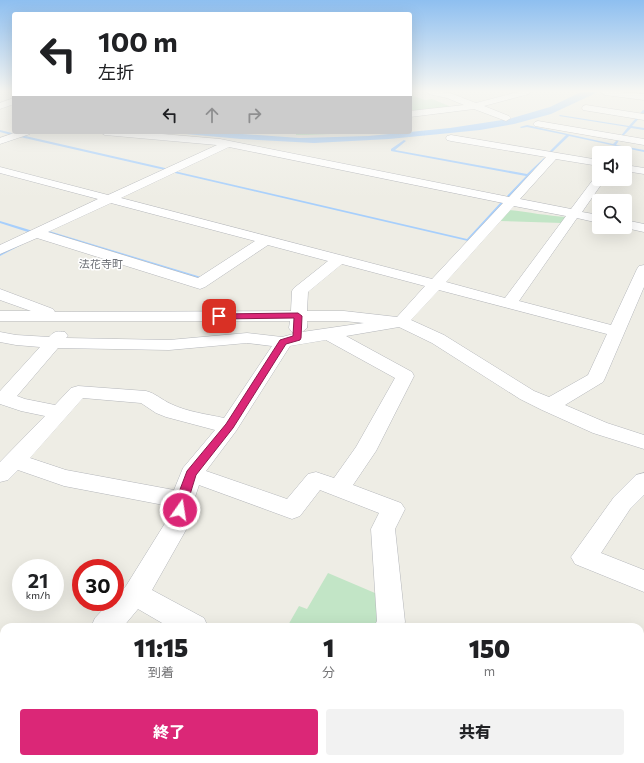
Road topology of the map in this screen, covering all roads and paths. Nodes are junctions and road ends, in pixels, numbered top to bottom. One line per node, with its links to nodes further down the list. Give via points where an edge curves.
1 (559, 128): 7 (street)
2 (22, 134): 6 (street)
3 (146, 134): 4 (street)
4 (229, 138): 14 (street); 15 (street)
5 (451, 138): 8 (street)
6 (0, 141)
7 (644, 142)
8 (554, 155): 9 (street); 15 (street)
9 (592, 162)
10 (632, 169): 12 (street)
11 (0, 170): 14 (street)
12 (644, 171)
13 (594, 186): 16 (street)
14 (110, 199): 20 (street); 21 (street)
15 (511, 201): 16 (street); 25 (street)
16 (574, 214): 17 (street); 27 (street)
17 (592, 218)
18 (632, 225): 19 (street)
19 (644, 228)
20 (36, 233): 21 (street, via 200,284); 22 (street)
21 (266, 240): 23 (street)
22 (0, 250)
23 (339, 259): 25 (street); 29 (street, via 300,291)
24 (643, 272): 33 (street)
25 (435, 284): 27 (street); 32 (street)
26 (0, 294): 30 (street, via 49,312)
27 (509, 304): 33 (street)
28 (0, 316): 30 (street)
29 (298, 316): 31 (street); 32 (street, via 344,316); 36 (street)
30 (50, 317): 31 (street)
31 (74, 317): 37 (street)
32 (400, 322): 34 (street); 39 (street, via 438,340 526,395)
33 (617, 332): 39 (street, via 596,378)
34 (329, 334): 36 (street); 46 (street, via 405,376 365,451)
35 (0, 337): 37 (street)
36 (290, 340): 37 (street, via 247,338 169,345); 41 (street)
37 (54, 343): 38 (street)
38 (2, 398): 40 (street, via 22,405)
39 (549, 406): 42 (street, via 600,428)
40 (59, 412): 41 (street, via 78,392 146,398 166,410); 43 (street)
41 (229, 426): 44 (street)
42 (644, 442)
43 (8, 467): 47 (street)
44 (191, 474): 46 (street, via 292,510 316,480); 47 (street)
45 (644, 481): 48 (street, via 622,503 584,557)
46 (338, 489): 52 (street, via 393,509 383,529)
47 (182, 500): 49 (street, via 179,521)
48 (644, 581)
49 (136, 594): 50 (street); 51 (street)
50 (109, 623)
51 (187, 623)
52 (390, 623)

